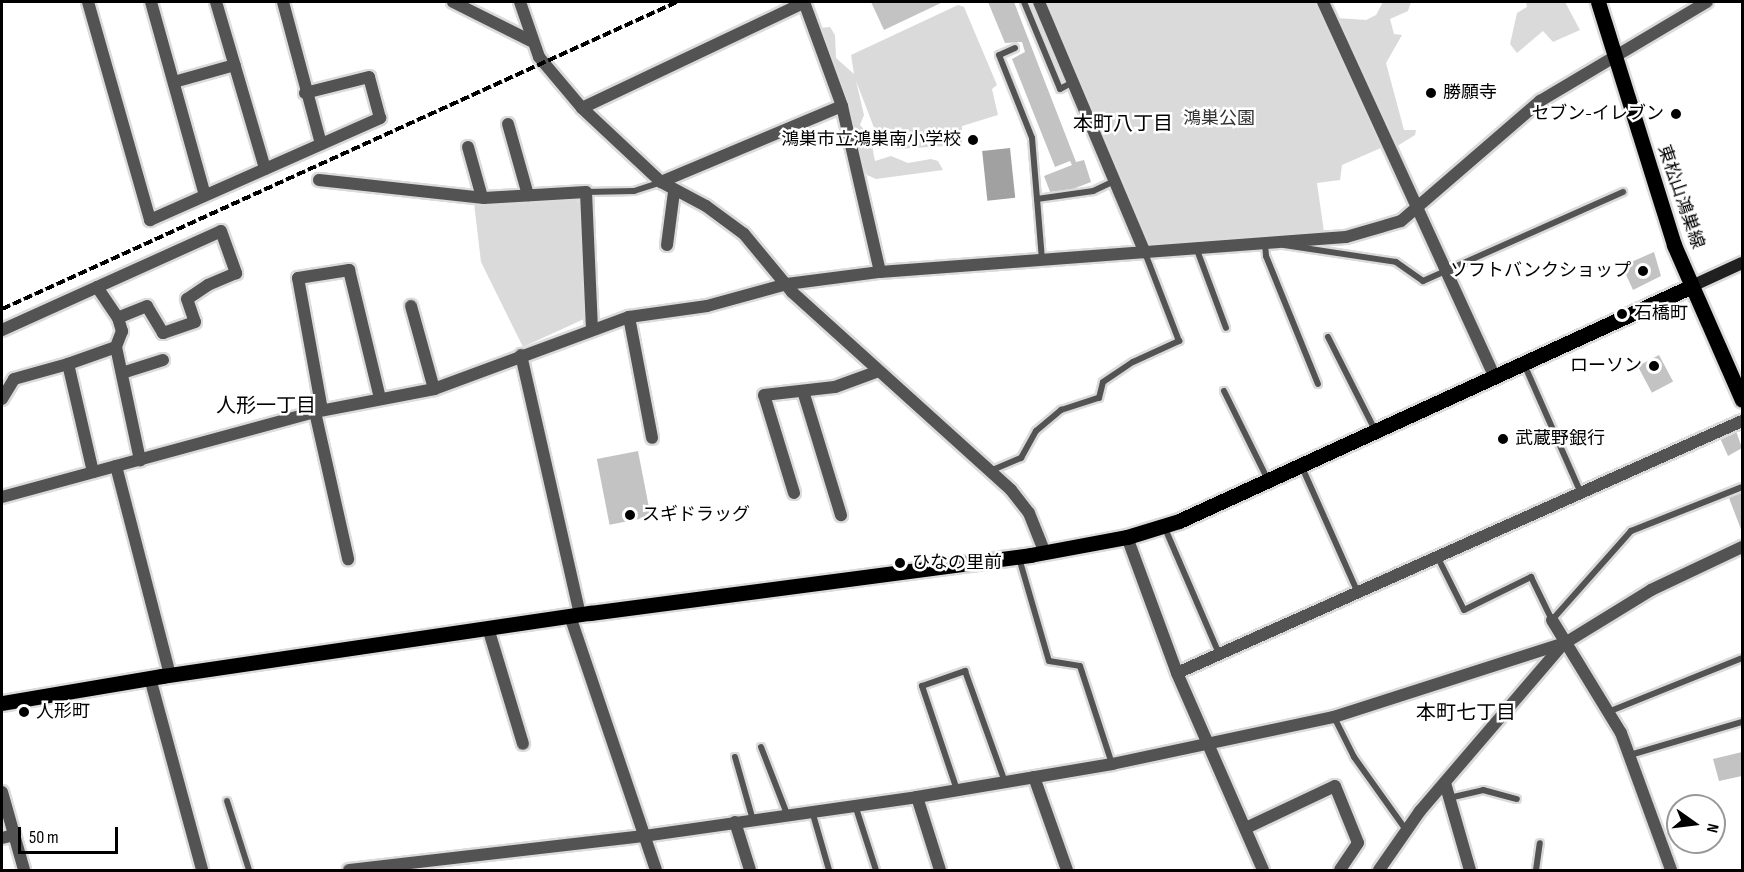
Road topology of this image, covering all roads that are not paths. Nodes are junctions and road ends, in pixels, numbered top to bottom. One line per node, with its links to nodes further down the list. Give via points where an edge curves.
1 (88, 2): 32 (street, via 150,220)
2 (151, 2): 17 (street)
3 (216, 2): 16 (street)
4 (283, 2): 19 (street)
5 (453, 2): 13 (street)
6 (520, 2): 13 (street)
7 (805, 2): 20 (street); 21 (street)
8 (1024, 2): 18 (lane, via 1060,89)
9 (1039, 2): 18 (street)
10 (1323, 2): 36 (street)
11 (1598, 2): 15 (main road, 東松山鴻巣線)
12 (1703, 2): 15 (street)
13 (531, 41): 21 (street, via 543,62)
14 (1015, 48): 35 (lane, via 999,55 1032,138)
15 (1615, 53): 36 (street, via 1540,100); 46 (main road, 東松山鴻巣線, via 1651,179)
16 (235, 65): 17 (street); 25 (street)
17 (174, 82): 32 (street)
18 (1072, 82): 27 (street)
19 (305, 93): 23 (street); 23 (street, via 369,77 380,118)
20 (842, 106): 28 (street); 43 (street)
21 (582, 108): 28 (street)
22 (508, 124): 33 (street)
23 (321, 144): 25 (street)
24 (468, 147): 34 (street)
25 (265, 169): 32 (street)
26 (318, 180): 34 (street)
27 (1114, 181): 35 (lane, via 1093,191); 40 (street)
28 (661, 182): 29 (lane, via 634,191); 30 (street)
29 (586, 192): 33 (street); 51 (street)
30 (674, 192): 38 (street); 45 (street, via 706,206 744,234)
31 (1623, 192): 44 (lane)
32 (205, 195)
33 (528, 195): 34 (street)
34 (482, 197)
35 (1037, 200): 41 (lane)
36 (1416, 209): 37 (street, via 1401,221 1346,237); 44 (street)
37 (1271, 244): 39 (street); 44 (lane, via 1396,262 1423,281); 63 (lane, via 1266,256)
38 (667, 245)
39 (1197, 250): 40 (street); 52 (lane)
40 (1145, 253): 41 (street); 77 (lane, via 1179,341 1133,362 1103,382 1099,398 1061,410 1036,431 1021,458)
41 (1042, 260): 43 (street)
42 (1743, 263): 46 (main road)
43 (880, 272): 45 (street)
44 (1447, 273): 62 (street)
45 (787, 284): 49 (street, via 707,306); 60 (street)
46 (1692, 286): 59 (main road); 69 (main road, 東松山鴻巣線)
47 (97, 287): 50 (street); 50 (street, via 221,231 236,273 187,299 195,322 163,333 147,306); 53 (street)
48 (411, 306): 64 (street)
49 (628, 317): 51 (street); 73 (street)
50 (118, 318): 55 (street, via 122,331)
51 (592, 327): 56 (street)
52 (1226, 328)
53 (2, 330)
54 (1328, 337): 72 (lane)
55 (116, 347): 58 (street); 61 (street)
56 (521, 355): 64 (street); 93 (street)
57 (163, 360): 61 (street)
58 (68, 364): 67 (street, via 14,379); 78 (street)
59 (1524, 364): 62 (main road); 82 (lane)
60 (876, 372): 65 (street, via 835,387); 77 (street)
61 (122, 373): 74 (street)
62 (1494, 378): 72 (main road)
63 (1318, 384)
64 (434, 389): 68 (street)
65 (803, 391): 81 (street, via 764,395); 84 (street)
66 (1224, 391): 79 (lane)
67 (2, 399)
68 (380, 399): 70 (street); 70 (street, via 349,270 298,278)
69 (1743, 399)
70 (319, 411): 74 (street); 91 (street)
71 (1743, 421): 82 (street)
72 (1376, 431): 75 (main road)
73 (652, 438)
74 (140, 460): 76 (street)
75 (1301, 465): 79 (main road); 92 (lane)
76 (116, 466): 78 (street); 100 (street)
77 (990, 471): 88 (street, via 1029,513)
78 (93, 472): 83 (street)
79 (1268, 480): 85 (main road)
80 (1743, 486): 94 (lane, via 1630,531)
81 (794, 493)
82 (1581, 494): 90 (street)
83 (2, 497)
84 (841, 515)
85 (1164, 526): 86 (main road); 97 (lane)
86 (1127, 537): 88 (main road); 99 (street)
87 (1743, 547): 96 (street, via 1651,590)
88 (1045, 553): 89 (main road)
89 (1018, 557): 93 (main road); 111 (lane, via 1049,661 1080,666)
90 (1438, 558): 92 (street); 94 (lane, via 1464,610 1531,577)
91 (348, 559)
92 (1359, 594): 97 (street)
93 (575, 616): 95 (main road); 128 (street)
94 (1552, 620): 96 (street)
95 (488, 628): 100 (main road); 106 (street)
96 (1565, 643): 103 (street); 104 (street); 114 (street)
97 (1220, 655): 99 (street)
98 (1743, 658): 103 (lane)
99 (1177, 673): 107 (street)
100 (170, 675): 101 (main road)
101 (150, 678): 102 (main road); 134 (street)
102 (2, 703)
103 (1608, 712): 109 (street)
104 (1334, 717): 107 (street); 127 (lane, via 1354,757)
105 (1743, 722): 109 (lane)
106 (523, 744)
107 (1209, 745): 111 (street); 126 (street)
108 (761, 747): 123 (lane)
109 (1630, 755): 147 (street)
110 (735, 757): 124 (lane)
111 (1112, 764): 112 (street)
112 (1034, 777): 113 (street); 142 (street)
113 (1005, 782): 115 (street); 115 (lane, via 965,671 922,686)
114 (1445, 783): 118 (street); 127 (street)
115 (957, 790): 117 (street)
116 (2, 792): 129 (street)
117 (917, 797): 121 (street); 141 (street)
118 (1449, 798): 119 (lane, via 1483,790); 145 (street)
119 (1517, 800)
120 (227, 801): 135 (lane)
121 (854, 804): 122 (street); 140 (lane)
122 (812, 810): 123 (street); 139 (lane)
123 (787, 814): 124 (street)
124 (753, 820): 125 (street)
125 (735, 822): 128 (street); 138 (street)
126 (1246, 828): 143 (street); 144 (street, via 1335,786 1358,843)
127 (1407, 831): 132 (street)
128 (644, 836): 131 (street); 137 (street)
129 (8, 837): 133 (street)
130 (1540, 843): 146 (lane)
131 (386, 868): 136 (street)
132 (1381, 869)
133 (24, 870)
134 (202, 870)
135 (249, 870)
136 (349, 870)
137 (656, 870)
138 (750, 870)
139 (829, 870)
140 (876, 870)
141 (940, 870)
142 (1067, 870)
143 (1263, 870)
144 (1340, 870)
145 (1470, 870)
146 (1536, 870)
147 (1671, 870)

